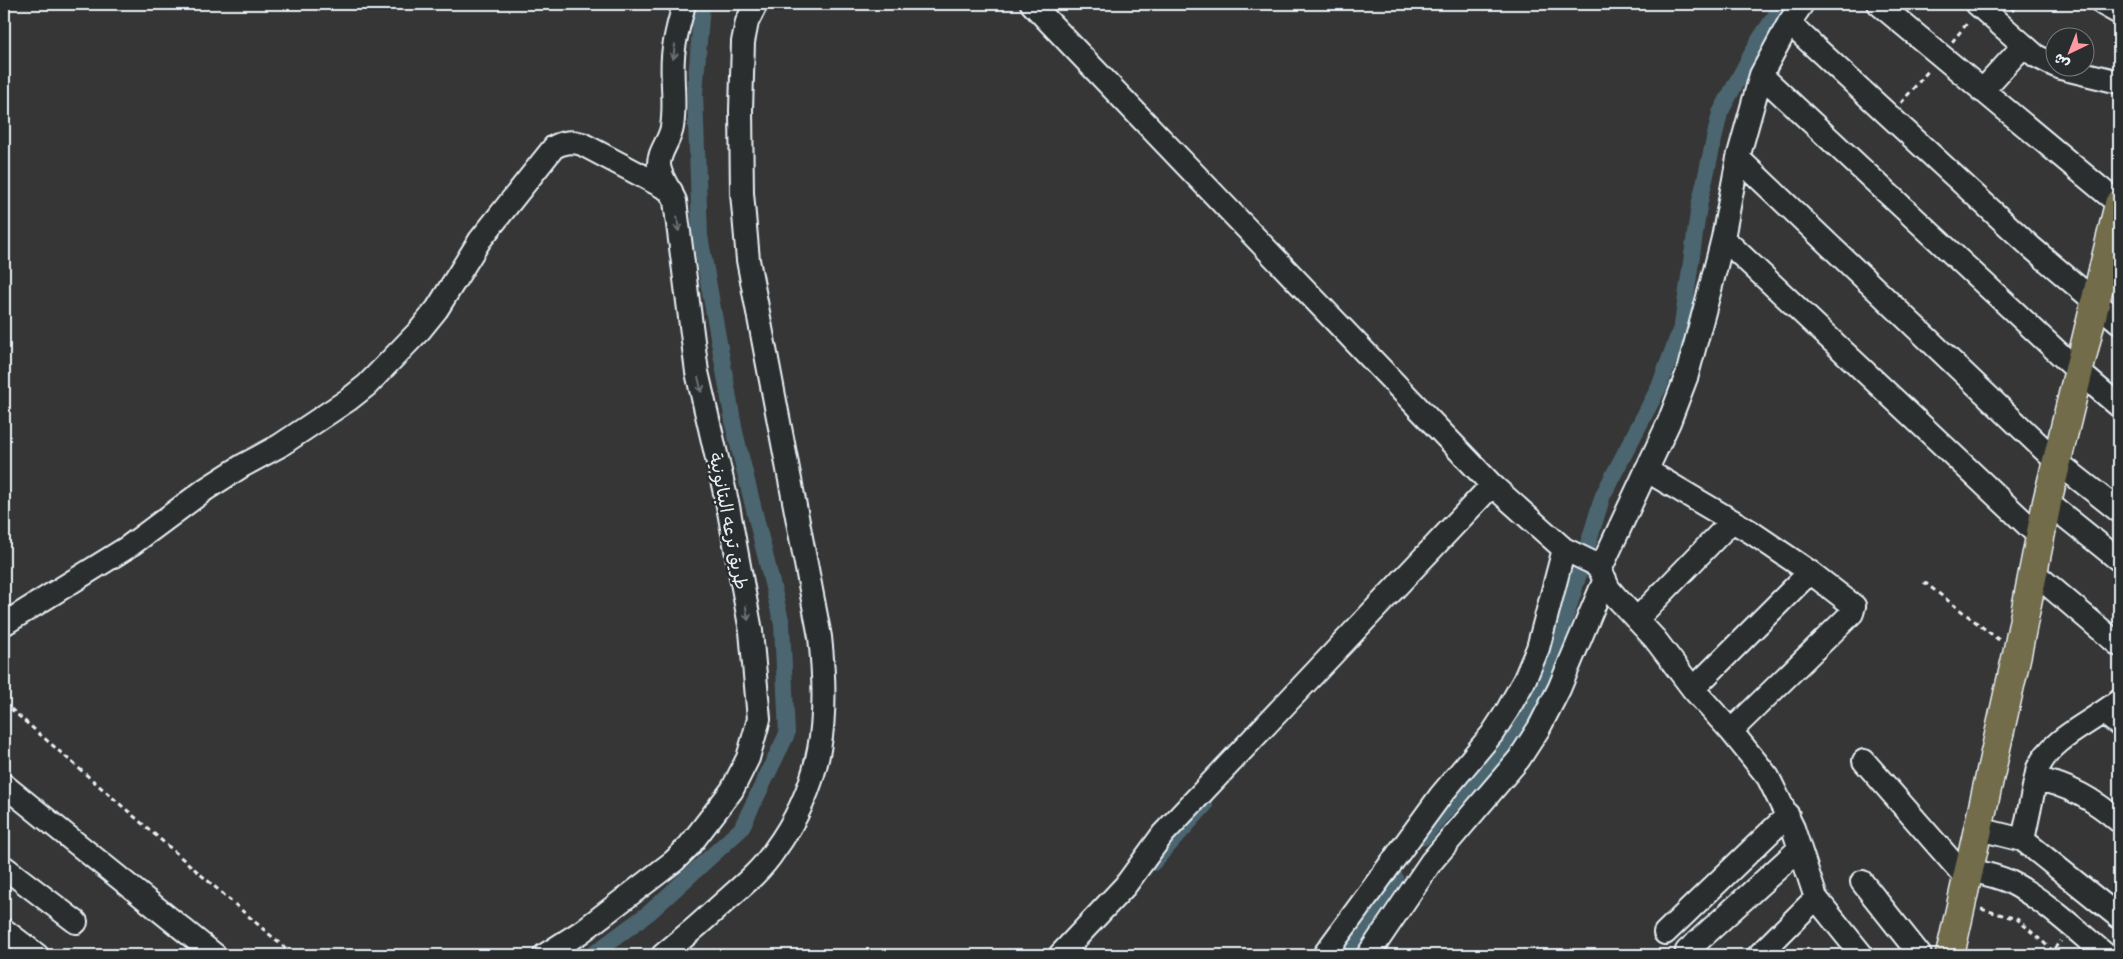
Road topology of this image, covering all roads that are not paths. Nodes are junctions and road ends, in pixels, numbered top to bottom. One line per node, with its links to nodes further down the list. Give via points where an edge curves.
1 (684, 4): 17 (street, طريق ترعه البتانونية, one-way to 17, via 673,56 672,128 660,155 659,166)
2 (756, 4): 62 (street, via 747,22 744,42 741,110 742,193 748,260 820,637 824,671 823,722 808,793 774,852 752,876)
3 (1032, 4): 26 (street)
4 (1802, 4): 9 (street)
5 (1879, 4): 15 (street)
6 (2103, 4): 8 (street)
7 (1978, 6): 10 (street)
8 (2119, 13)
9 (1789, 23): 12 (street); 20 (street, via 2031,247)
10 (2024, 45): 11 (street); 15 (street)
11 (2046, 61)
12 (1761, 75): 16 (street); 22 (street)
13 (2096, 76): 14 (street)
14 (2119, 82)
15 (1982, 91): 18 (street)
16 (1738, 158): 19 (street); 24 (street)
17 (671, 191): 36 (street, via 582,144 562,143 554,147 480,240 436,310 367,385 286,441 206,490 128,548); 61 (street, طريق ترعه البتانونية, one-way to 61, via 675,201 697,372 728,506 751,631 759,719 750,752 732,790 689,846 587,928)
18 (2119, 204): 20 (main road)
19 (1723, 238): 25 (street, via 1687,375); 30 (street)
20 (2096, 302): 21 (street); 22 (main road)
21 (2119, 322)
22 (2078, 371): 23 (street); 24 (main road)
23 (2119, 406)
24 (2057, 462): 27 (main road); 28 (street)
25 (1646, 470): 29 (street); 32 (street)
26 (1492, 485): 32 (street); 63 (street, via 1163,834 1124,886)
27 (2047, 502): 30 (main road); 31 (street)
28 (2119, 511)
29 (1732, 521): 33 (street); 35 (street)
30 (2040, 536): 34 (main road)
31 (2119, 560)
32 (1587, 563): 35 (street); 64 (street, via 1492,734 1441,796); 65 (street, via 1559,689 1540,728 1519,759 1431,862)
33 (1810, 572): 38 (street); 40 (street, via 1851,603 1854,609)
34 (2033, 572): 37 (street); 46 (main road)
35 (1637, 619): 38 (street)
36 (4, 624)
37 (2119, 645)
38 (1693, 689): 40 (street)
39 (2114, 713): 42 (street, via 2051,749 2043,758)
40 (1731, 731): 44 (street, via 1768,777)
41 (1864, 761): 51 (street)
42 (2036, 779): 45 (street, via 2076,790); 47 (street)
43 (4, 785): 60 (street)
44 (1788, 815): 48 (street); 56 (street)
45 (2119, 821)
46 (1979, 829): 47 (street); 51 (main road)
47 (2023, 840): 53 (street)
48 (1799, 849): 52 (street); 57 (street)
49 (4, 867): 54 (street)
50 (1862, 882): 67 (street)
51 (1965, 884): 68 (main road); 69 (street, via 1998,878 2020,888)
52 (1816, 898): 58 (street); 66 (street)
53 (2119, 917)
54 (76, 922)
55 (4, 930): 59 (street)
56 (1664, 933)
57 (1687, 950)
58 (1855, 953)
59 (37, 955)
60 (215, 955)
61 (544, 955)
62 (663, 955)
63 (1060, 955)
64 (1324, 955)
65 (1368, 955)
66 (1760, 955)
67 (1920, 955)
68 (1950, 955)
69 (2106, 955)

